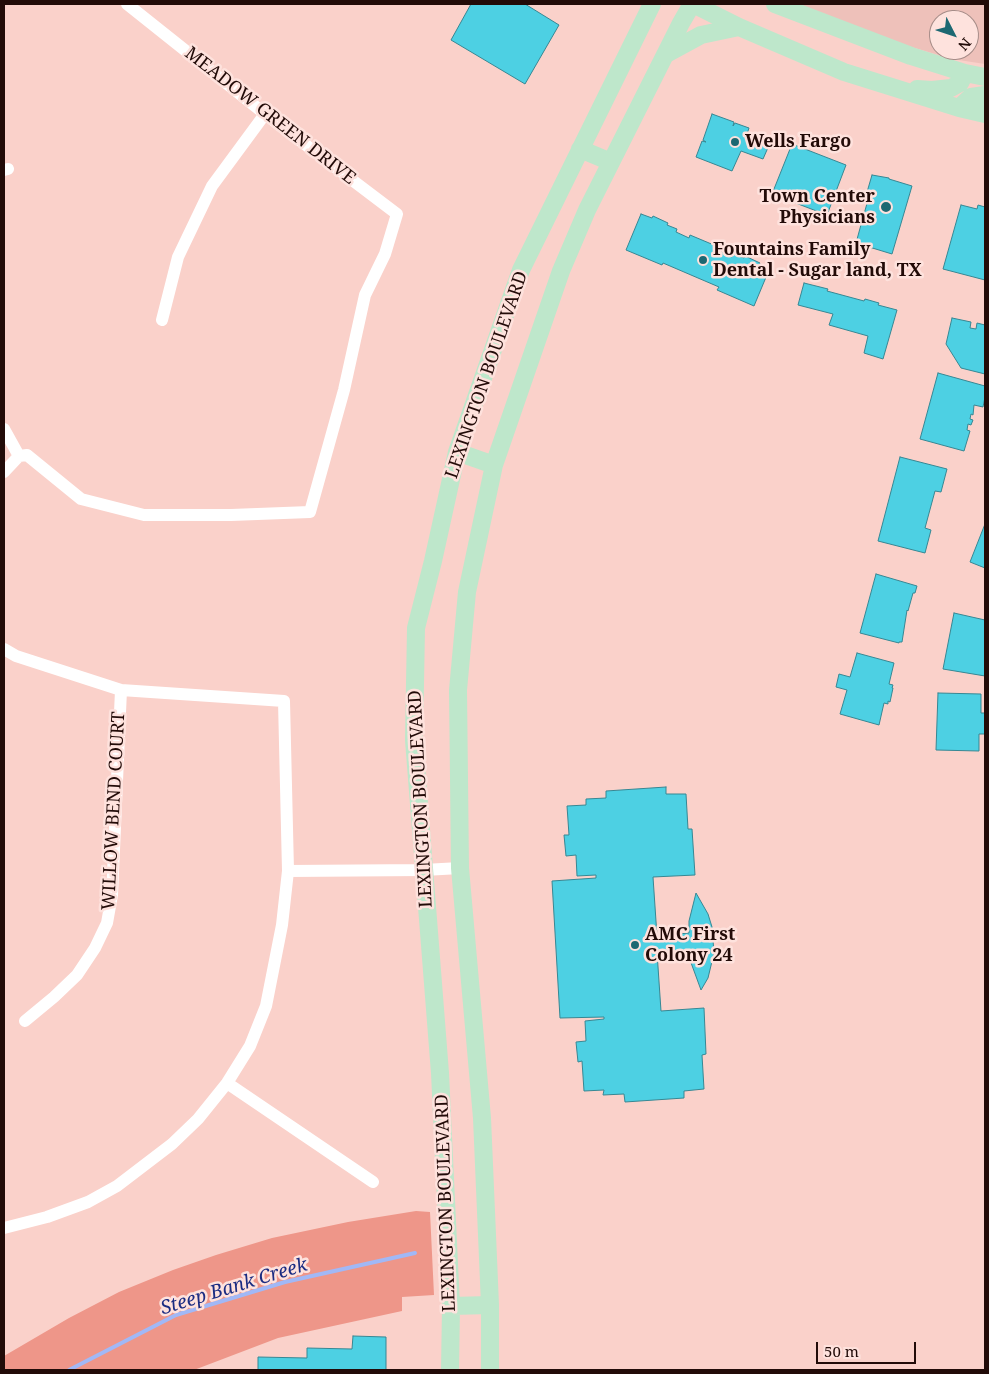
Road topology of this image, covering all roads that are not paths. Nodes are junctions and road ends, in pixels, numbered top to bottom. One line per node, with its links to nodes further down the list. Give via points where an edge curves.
1 (127, 4): 12 (street, MEADOW GREEN DRIVE)
2 (652, 4): 14 (main road, LEXINGTON BOULEVARD)
3 (693, 4): 5 (main road); 6 (main road, LEXINGTON BOULEVARD)
4 (775, 4): 7 (main road)
5 (740, 27): 6 (main road, via 701,35); 9 (main road, via 844,72)
6 (666, 54): 15 (main road, LEXINGTON BOULEVARD)
7 (965, 73): 8 (main road); 9 (main road, via 960,83 951,88 932,90)
8 (985, 77)
9 (884, 85): 11 (main road)
10 (985, 95): 11 (main road, via 970,98)
11 (959, 108): 13 (main road)
12 (265, 114): 16 (street, via 212,186 178,257); 19 (street, MEADOW GREEN DRIVE, via 396,214 385,254 364,296 344,390 310,512 144,515 81,500 27,454)
13 (985, 114)
14 (580, 149): 15 (main road); 18 (main road, LEXINGTON BOULEVARD, via 521,270)
15 (611, 162): 20 (main road, LEXINGTON BOULEVARD, via 561,271)
16 (162, 320)
17 (4, 430): 19 (street)
18 (457, 452): 20 (main road); 25 (main road, LEXINGTON BOULEVARD, via 416,628 414,740)
19 (18, 456): 21 (street)
20 (494, 465): 24 (main road, LEXINGTON BOULEVARD, via 467,592 458,690)
21 (4, 472)
22 (4, 649): 23 (street, via 16,656)
23 (121, 690): 26 (street, via 284,701); 27 (street, WILLOW BEND COURT, via 112,895 107,923 96,948 76,975)
24 (460, 868): 25 (street); 31 (main road, LEXINGTON BOULEVARD, via 482,1118)
25 (424, 870): 26 (street); 32 (main road, LEXINGTON BOULEVARD, via 440,1074)
26 (288, 871): 28 (street, via 282,925 266,1006 250,1046)
27 (25, 1021)
28 (227, 1083): 29 (street); 30 (street, via 198,1119 172,1144 117,1186 88,1202)
29 (373, 1182)
30 (4, 1228)
31 (490, 1305): 32 (main road); 34 (main road, LEXINGTON BOULEVARD)
32 (451, 1306): 33 (main road, LEXINGTON BOULEVARD)
33 (450, 1370)
34 (490, 1370)

